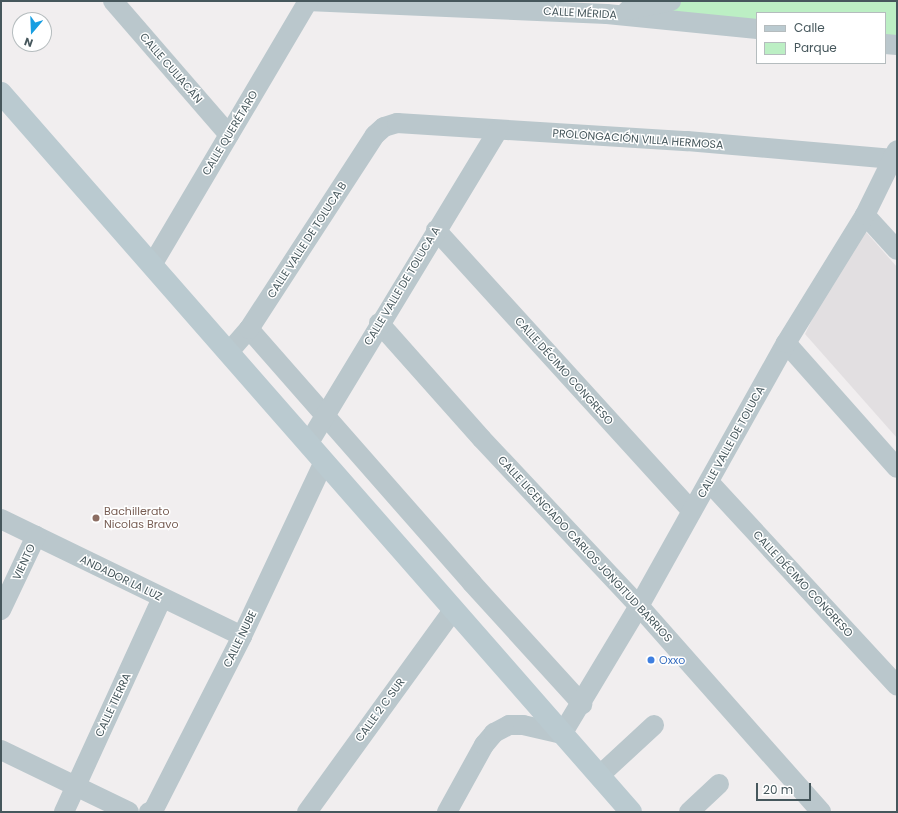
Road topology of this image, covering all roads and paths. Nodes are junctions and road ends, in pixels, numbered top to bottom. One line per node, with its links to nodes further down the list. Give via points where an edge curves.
1 (113, 1): 11 (street, CALLE CULIACÁN)
2 (307, 1): 4 (street, CALLE MÉRIDA); 11 (street, CALLE QUERÉTARO)
3 (671, 1): 4 (street)
4 (607, 14): 5 (street, CALLE MÉRIDA)
5 (756, 29)
6 (886, 44): 7 (street)
7 (897, 45)
8 (1, 93): 16 (main road)
9 (384, 126): 10 (street, PROLONGACIÓN VILLA HERMOSA, via 397,123); 18 (street, CALLE VALLE DE TOLUCA B)
10 (498, 130): 12 (street, PROLONGACIÓN VILLA HERMOSA); 14 (street, CALLE VALLE DE TOLUCA A)
11 (229, 135): 16 (street, CALLE QUERÉTARO)
12 (895, 155): 13 (street, CALLE VALLE DE TOLUCA)
13 (865, 215): 15 (street); 19 (street, CALLE VALLE DE TOLUCA)
14 (436, 230): 17 (street, CALLE VALLE DE TOLUCA A); 26 (street, CALLE DÉCIMO CONGRESO)
15 (894, 243)
16 (152, 265): 20 (main road)
17 (379, 323): 21 (street, CALLE VALLE DE TOLUCA A); 30 (street, CALLE LICENCIADO CARLOS JONGITUD BARRIOS, via 482,439)
18 (249, 329): 20 (street, CALLE VALLE DE TOLUCA B); 21 (street)
19 (786, 343): 24 (street); 25 (street, CALLE VALLE DE TOLUCA)
20 (228, 352): 22 (main road)
21 (325, 415): 22 (street, CALLE VALLE DE TOLUCA A); 35 (street, via 472,584)
22 (308, 444): 23 (main road)
23 (324, 462): 32 (main road); 33 (street, CALLE NUBE)
24 (897, 468)
25 (709, 482): 26 (street, CALLE VALLE DE TOLUCA); 34 (street, CALLE DÉCIMO CONGRESO)
26 (692, 511): 30 (street, CALLE VALLE DE TOLUCA)
27 (1, 519): 28 (street, ANDADOR LA LUZ)
28 (36, 536): 29 (street, ANDADOR LA LUZ); 31 (street, VIENTO)
29 (162, 598): 33 (street, ANDADOR LA LUZ); 41 (street, CALLE TIERRA)
30 (639, 606): 35 (street, CALLE VALLE DE TOLUCA); 49 (street, CALLE LICENCIADO CARLOS JONGITUD BARRIOS)
31 (1, 610)
32 (453, 610): 37 (main road); 46 (street, CALLE 2 C SUR)
33 (242, 636): 45 (street, CALLE NUBE, via 153,811)
34 (897, 686)
35 (582, 704): 37 (street, CALLE VALLE DE TOLUCA)
36 (654, 725): 39 (street)
37 (562, 734): 39 (main road); 47 (street, via 523,724 509,725 494,733 484,745)
38 (1, 750): 41 (street)
39 (599, 776): 42 (main road)
40 (719, 784): 48 (street)
41 (76, 786): 43 (street, CALLE TIERRA); 44 (street)
42 (627, 810)
43 (64, 812)
44 (129, 812)
45 (150, 812)
46 (307, 812)
47 (447, 812)
48 (689, 812)
49 (821, 812)

